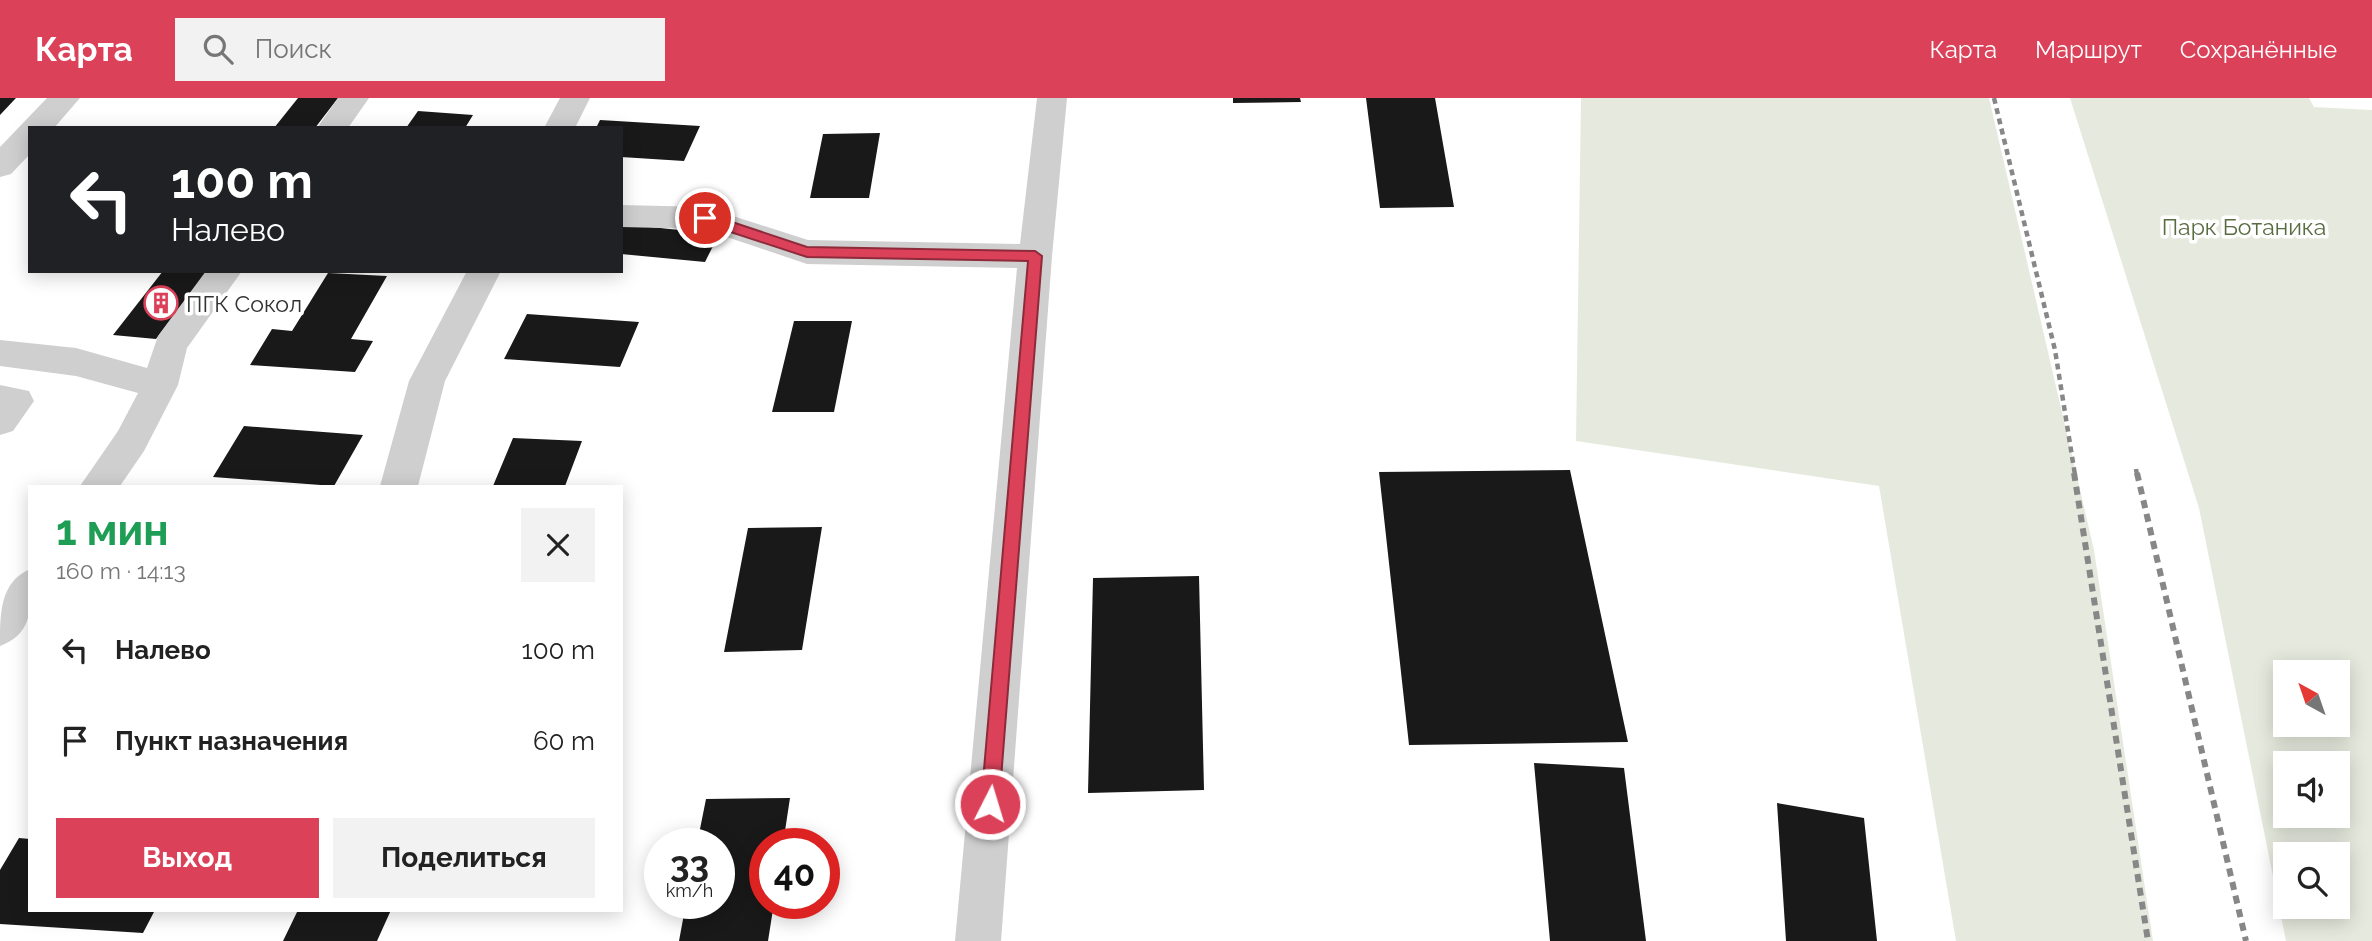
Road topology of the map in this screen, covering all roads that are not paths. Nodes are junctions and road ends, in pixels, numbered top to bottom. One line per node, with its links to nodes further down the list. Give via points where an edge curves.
1 (65, 98): 5 (street)
2 (354, 98): 6 (street)
3 (575, 98): 7 (street)
4 (1052, 98): 11 (street)
5 (38, 126)
6 (333, 126)
7 (560, 126)
8 (28, 137): 9 (street)
9 (0, 166)
10 (624, 216): 11 (street, via 705,218 807,252)
11 (1035, 256): 22 (street)
12 (224, 273): 15 (street, via 170,345)
13 (483, 273): 19 (street, via 427,381)
14 (0, 354): 15 (street, via 76,362)
15 (160, 385): 18 (street, via 131,441)
16 (0, 399): 17 (street, via 16,401)
17 (0, 421)
18 (100, 485)
19 (398, 485)
20 (28, 589): 21 (street)
21 (0, 628)
22 (978, 941)

